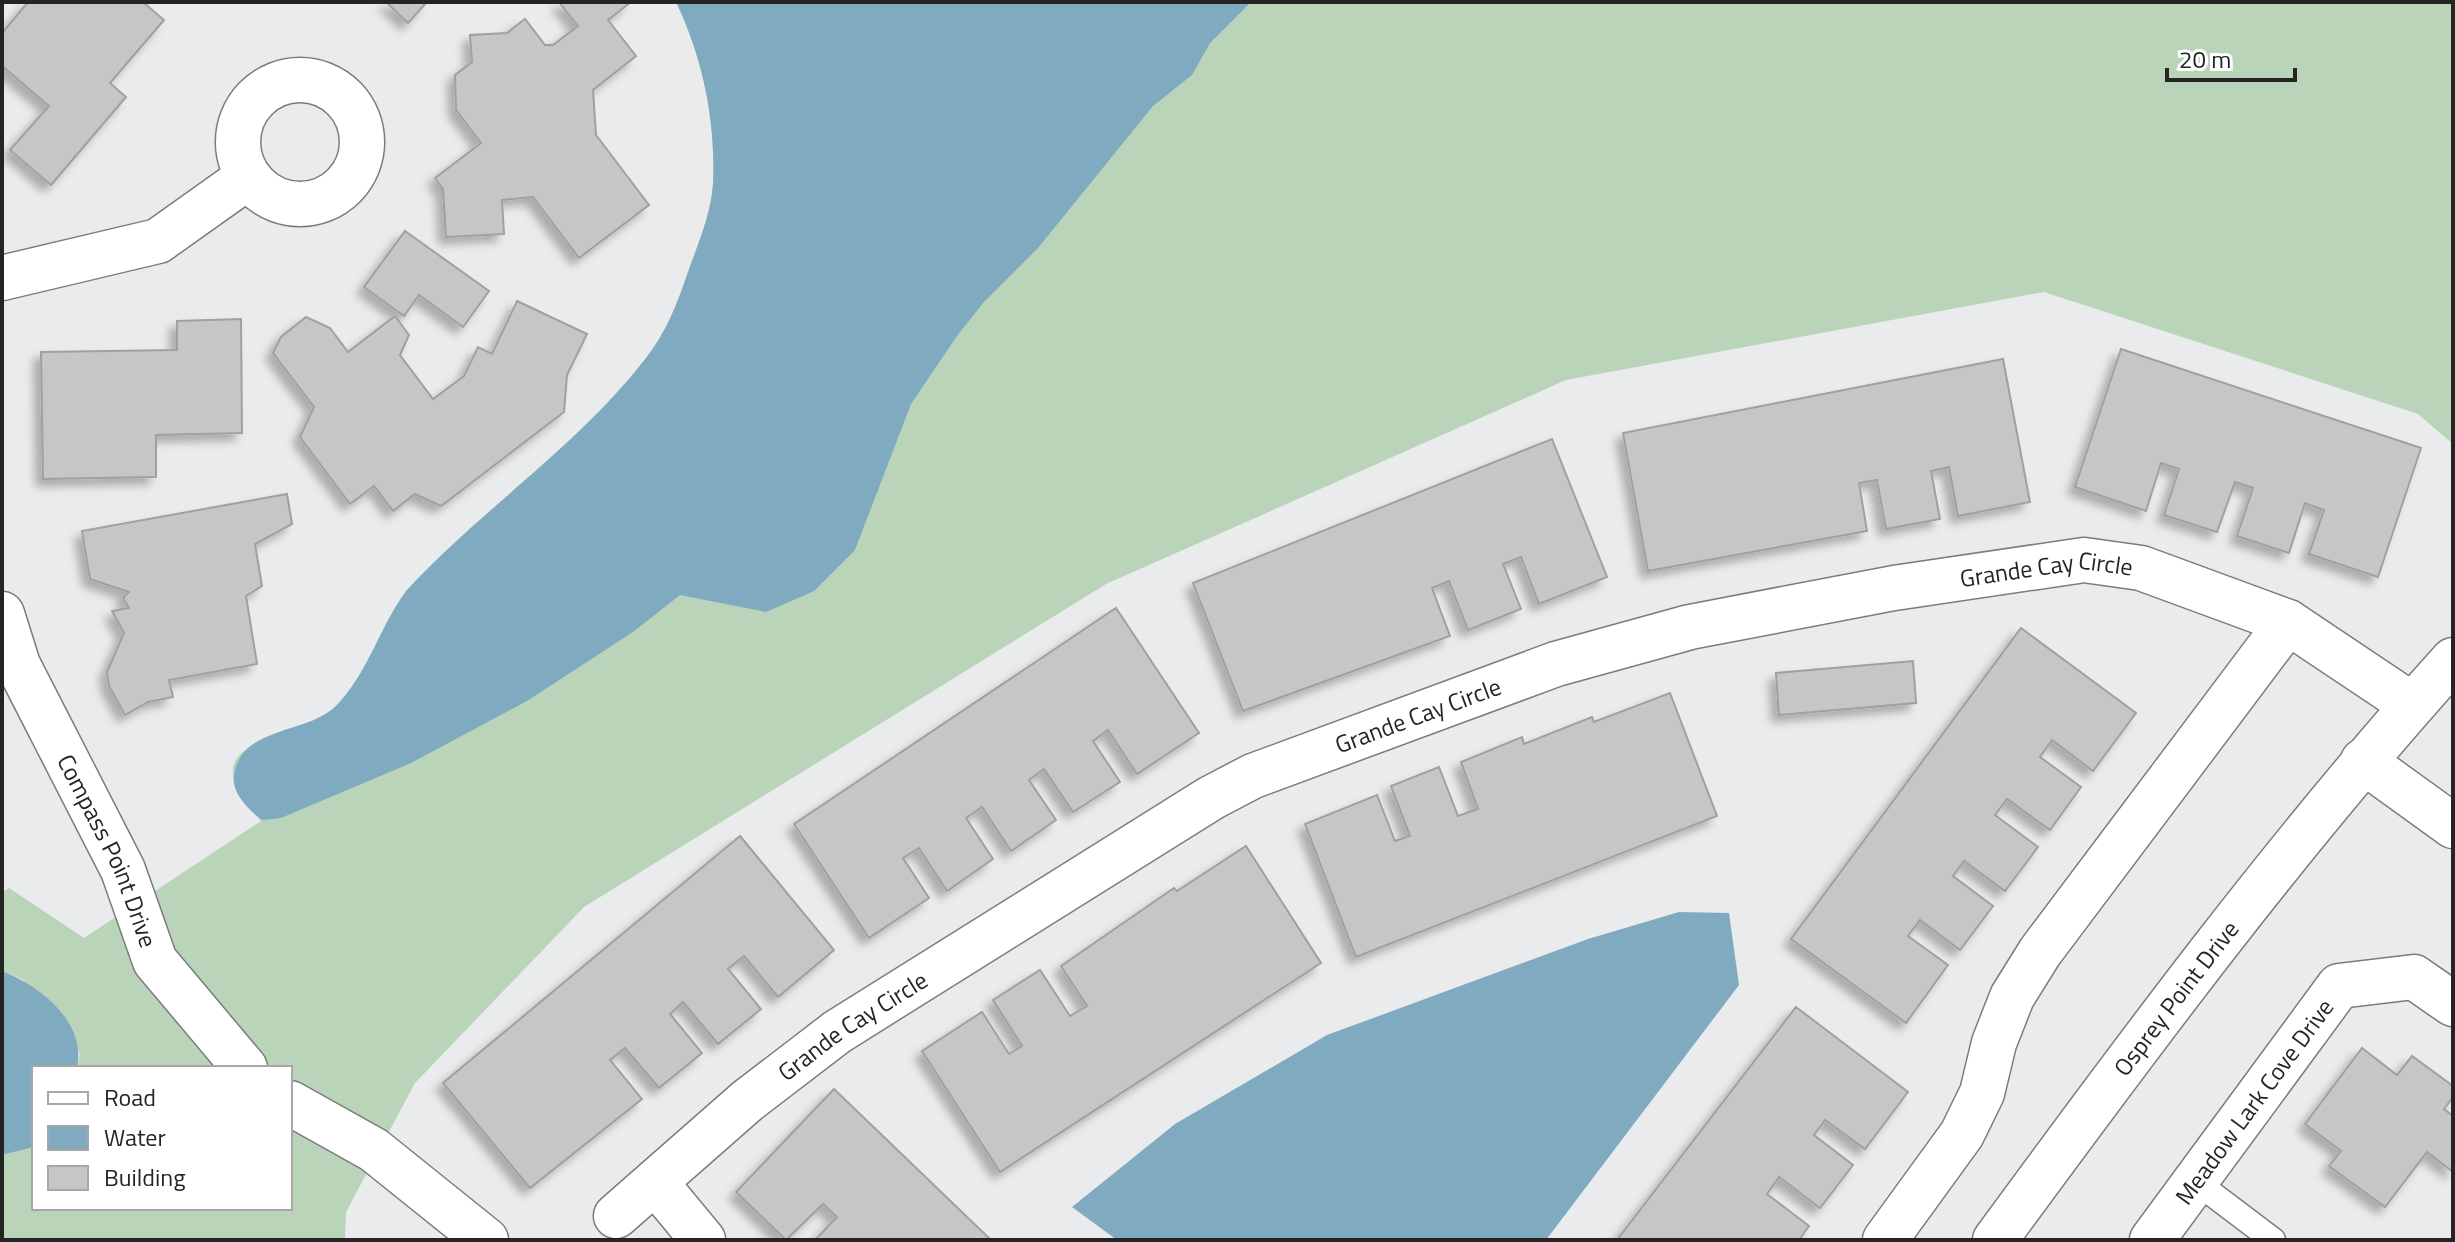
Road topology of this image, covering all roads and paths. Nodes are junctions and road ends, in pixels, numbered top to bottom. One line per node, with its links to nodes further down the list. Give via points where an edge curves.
1 (248, 177): 2 (street, via 158,241)
2 (2, 278)
3 (2, 614): 10 (street, Compass Point Drive, via 18,665 123,870 155,961)
4 (2288, 622): 6 (street, Grande Cay Circle); 13 (street, Grande Cay Circle, via 2141,568 2084,560 1894,588 1690,627 1556,664 1253,776 1211,798 837,1032); 17 (street, via 2040,952 2012,997 1982,1093 1962,1134)
5 (2453, 660): 6 (street, Osprey Point Drive)
6 (2412, 705): 7 (street, Osprey Point Drive)
7 (2363, 761): 8 (street); 18 (street, Osprey Point Drive, via 2224,934)
8 (2453, 826)
9 (2453, 1004): 12 (street, Meadow Lark Cove Drive, via 2414,977 2339,986)
10 (243, 1066)
11 (292, 1104): 15 (street, via 374,1150)
12 (2195, 1181): 19 (street, Meadow Lark Cove Drive); 20 (lane)
13 (655, 1182): 14 (street, Grande Cay Circle); 16 (street)
14 (616, 1216)
15 (486, 1240)
16 (703, 1240)
17 (1885, 1240)
18 (1995, 1240)
19 (2152, 1240)
20 (2273, 1240)

